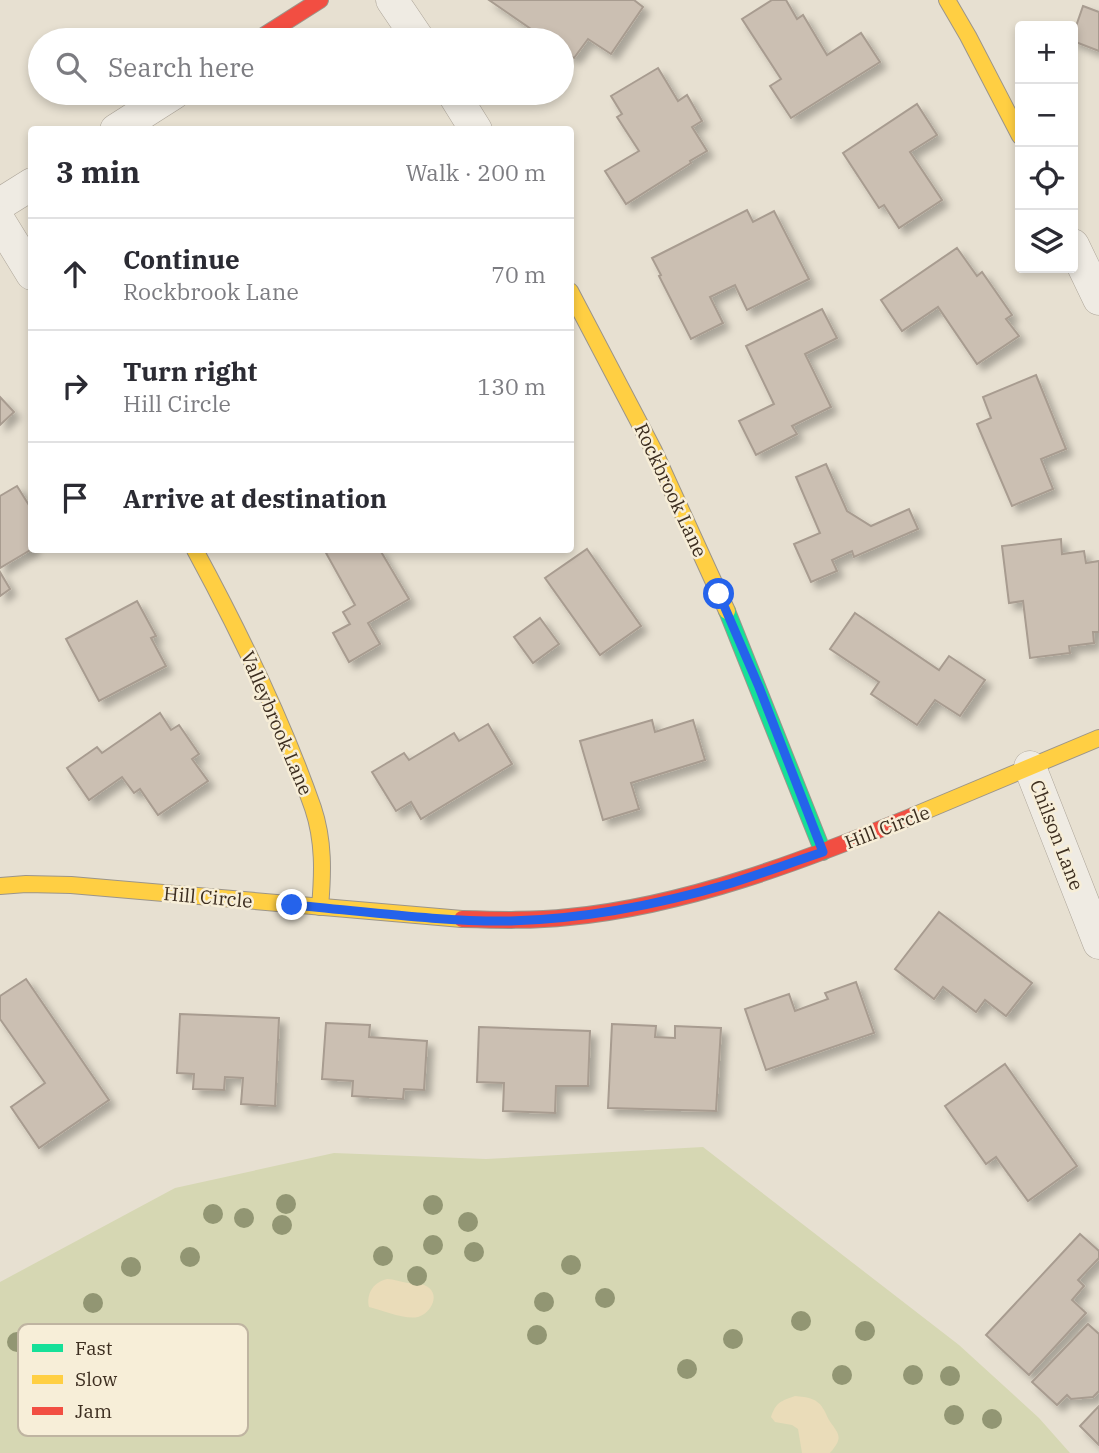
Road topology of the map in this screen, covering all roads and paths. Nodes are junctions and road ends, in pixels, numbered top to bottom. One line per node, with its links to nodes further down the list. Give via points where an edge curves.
1 (320, 0): 4 (street)
2 (392, 0): 5 (street)
3 (947, 0): 10 (street)
4 (276, 28)
5 (411, 28)
6 (155, 105): 8 (street)
7 (460, 105): 9 (street)
8 (122, 126)
9 (474, 126)
10 (1015, 126)
11 (28, 186): 12 (street)
12 (0, 204)
13 (0, 222): 15 (street)
14 (1078, 255): 17 (street)
15 (28, 268)
16 (574, 297): 21 (street, Rockbrook Lane, via 709,570)
17 (1099, 299)
18 (197, 553): 23 (street, Valleybrook Lane, via 275,712 311,801 323,856)
19 (1099, 738): 20 (street, Hill Circle)
20 (1030, 767): 21 (street, Hill Circle); 24 (street, Chilson Lane)
21 (823, 852): 23 (street, Hill Circle, via 659,902 570,917 511,921)
22 (0, 886): 23 (street, Hill Circle, via 71,885)
23 (320, 907)
24 (1099, 943)

